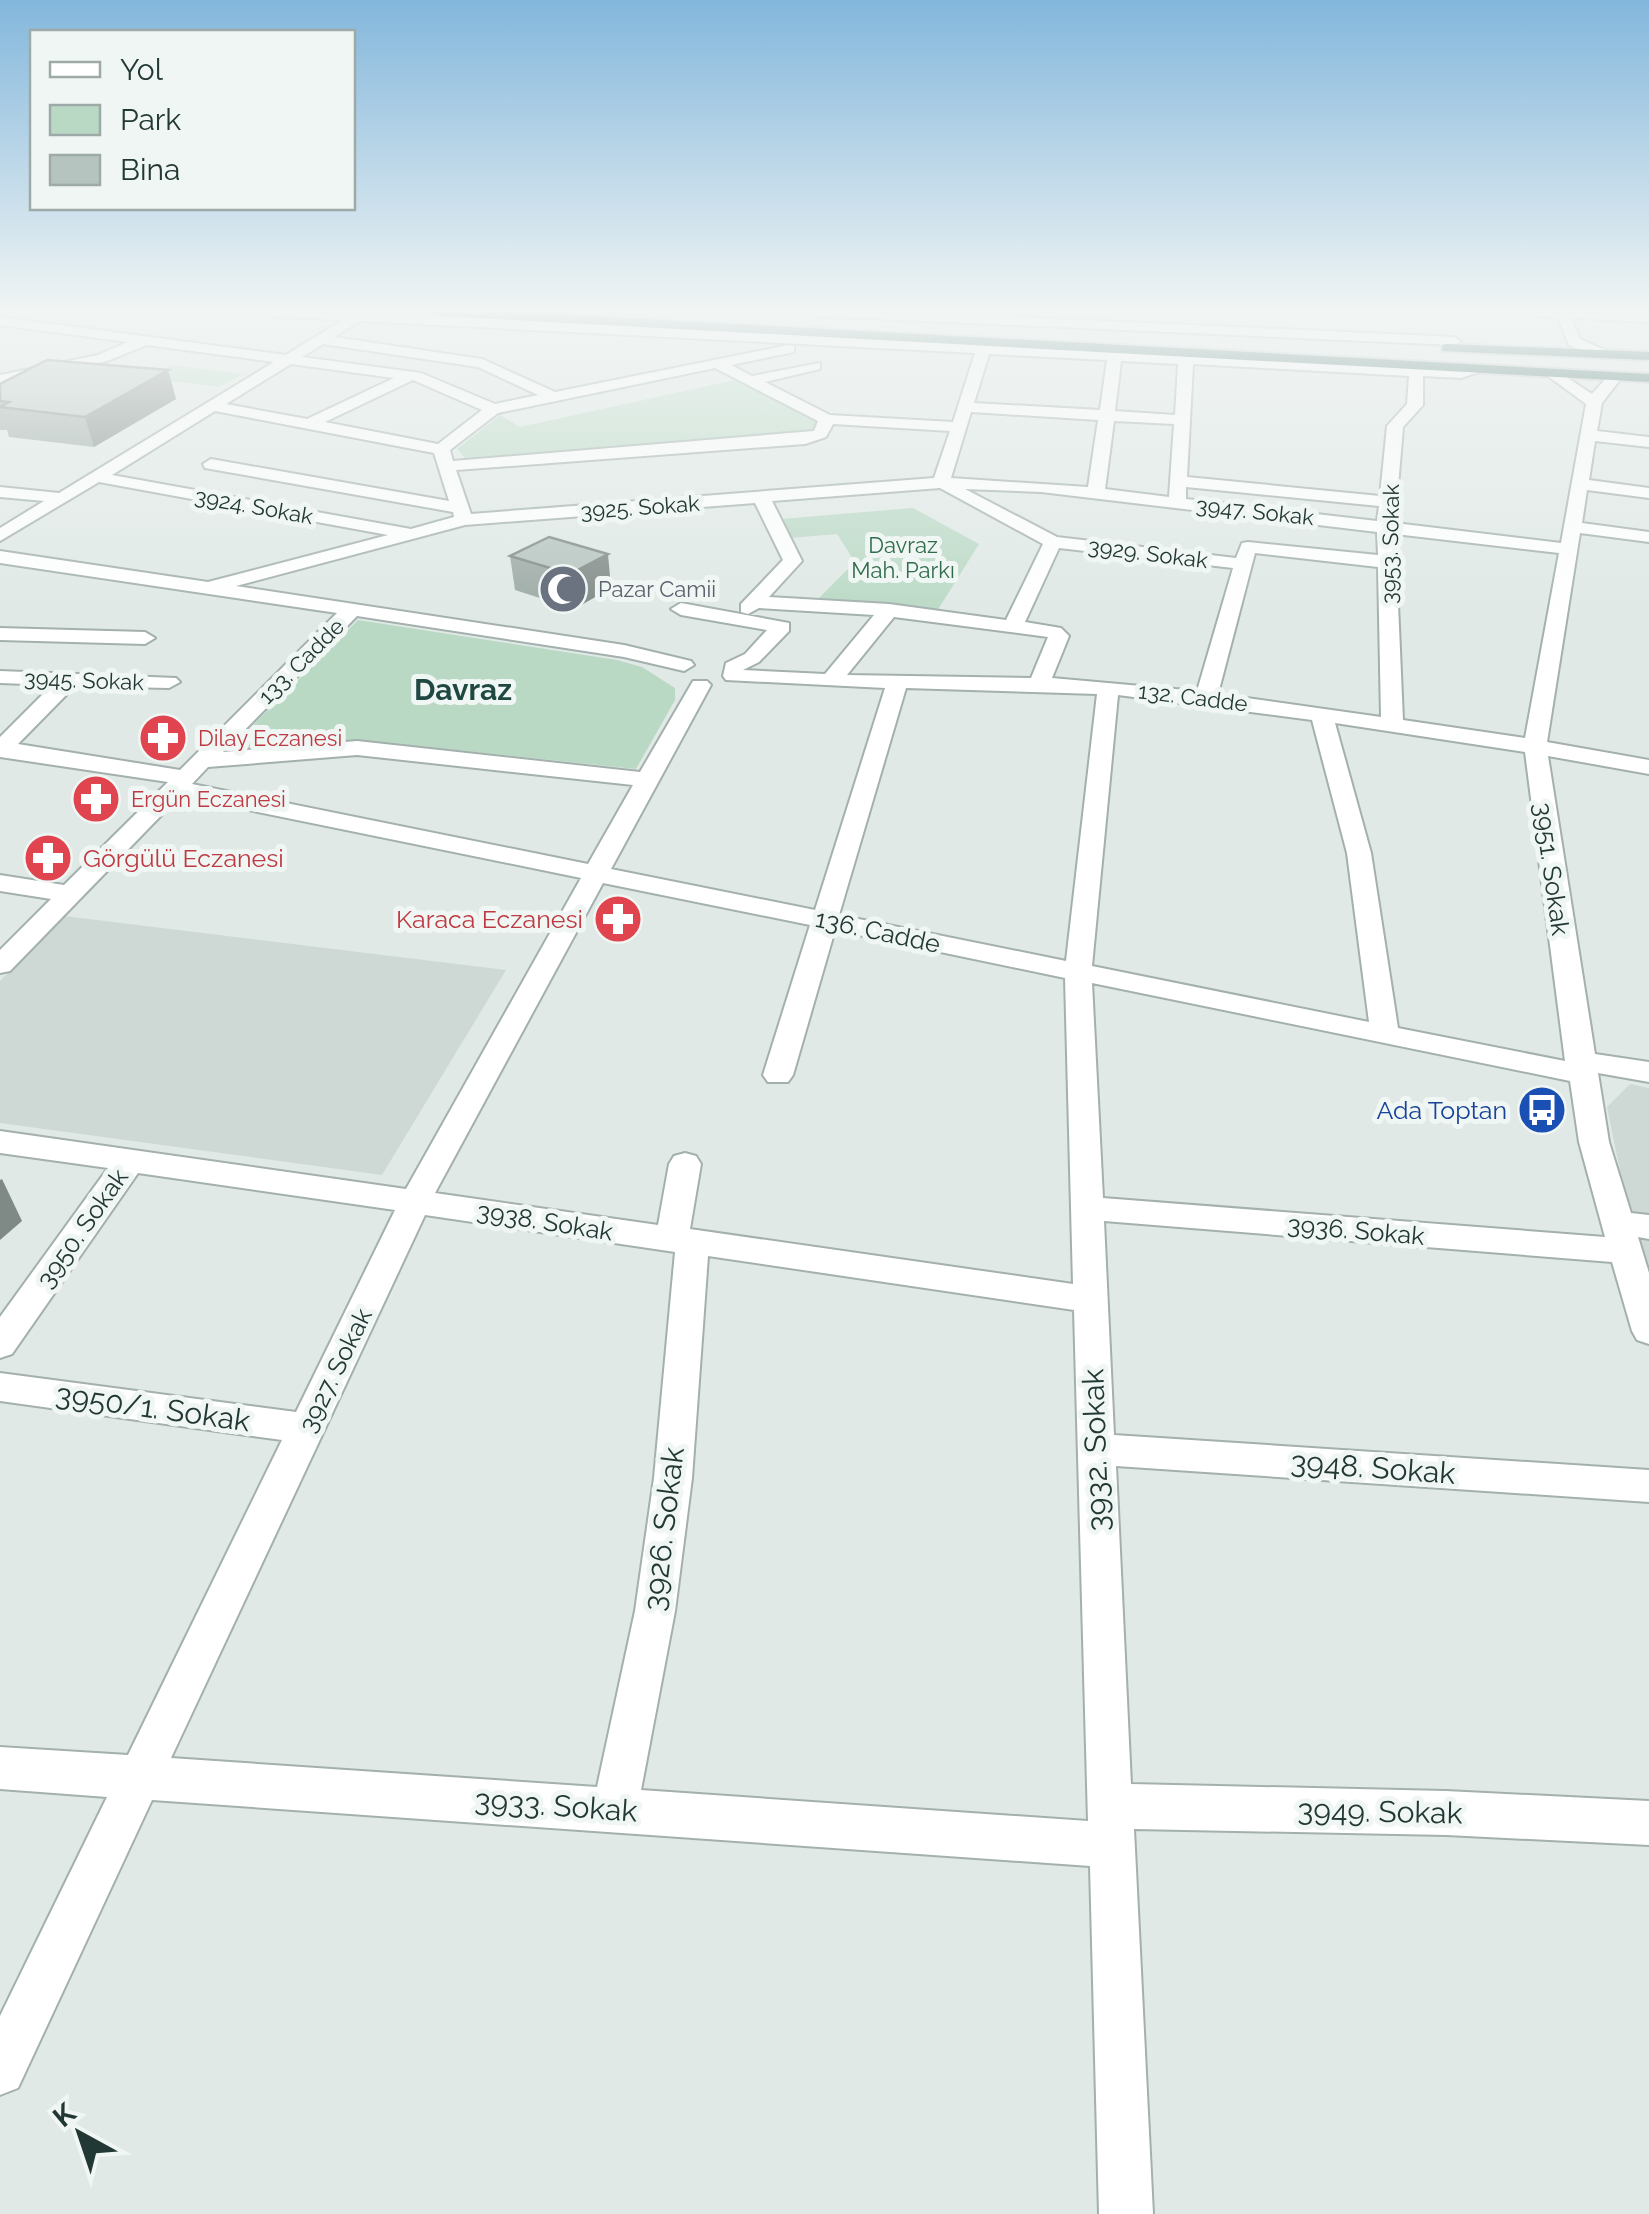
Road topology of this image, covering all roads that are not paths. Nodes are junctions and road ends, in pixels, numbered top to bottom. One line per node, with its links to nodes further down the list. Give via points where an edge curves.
1 (199, 415): 21 (street)
2 (263, 415): 14 (street)
3 (327, 415): 14 (street)
4 (488, 415): 18 (street)
5 (820, 415): 12 (street)
6 (963, 415): 15 (street)
7 (1107, 415): 26 (street)
8 (1112, 415): 13 (street)
9 (1182, 415): 13 (street)
10 (1405, 415): 32 (street, 3953. Sokak, via 1395,426)
11 (1592, 415): 16 (street, 3951. Sokak)
12 (827, 419): 15 (street); 18 (street, via 820,434 806,439)
13 (1182, 420): 22 (street)
14 (309, 424): 18 (street)
15 (959, 427): 23 (street)
16 (1589, 435): 17 (street); 24 (street, 3951. Sokak)
17 (1649, 442)
18 (444, 458): 33 (street)
19 (211, 464): 20 (street)
20 (252, 472): 28 (street); 33 (street)
21 (96, 477): 28 (street, 3924. Sokak); 30 (street)
22 (1179, 481): 31 (street); 32 (street)
23 (941, 483): 26 (street, 3947. Sokak); 29 (street, 3925. Sokak); 39 (street)
24 (1580, 484): 27 (street); 38 (street, 3951. Sokak)
25 (0, 492): 30 (street)
26 (1096, 493): 31 (street, 3947. Sokak)
27 (1649, 493)
28 (206, 497): 35 (street, 3924. Sokak)
29 (760, 497): 33 (street, 3925. Sokak); 44 (street, via 793,561)
30 (62, 498): 36 (street)
31 (1177, 502): 34 (street, 3947. Sokak)
32 (1388, 502): 34 (street, 3953. Sokak)
33 (462, 514): 35 (street, 3925. Sokak)
34 (1386, 526): 38 (street, 3947. Sokak); 41 (street, 3953. Sokak)
35 (412, 534): 43 (street, 3925. Sokak)
36 (0, 536)
37 (1649, 537): 38 (street, 3947. Sokak)
38 (1571, 538): 65 (street, 3951. Sokak)
39 (1054, 542): 42 (street, 3929. Sokak); 50 (street)
40 (0, 557): 43 (street, 133. Cadde)
41 (1387, 562): 42 (street, 3929. Sokak, via 1254,546); 64 (street, 3953. Sokak)
42 (1243, 564): 62 (street, 3929. Sokak)
43 (206, 588): 46 (street, 133. Cadde)
44 (754, 602): 45 (street); 49 (street)
45 (805, 604): 48 (street); 51 (street)
46 (352, 609): 54 (street, 132. Cadde); 68 (street, 133. Cadde)
47 (682, 609): 49 (street)
48 (890, 610): 50 (street); 57 (street)
49 (736, 619): 51 (street)
50 (1013, 626): 60 (street, via 1059,634)
51 (782, 627): 54 (street, via 752,658)
52 (0, 634): 53 (street)
53 (146, 638)
54 (711, 669): 57 (street, 132. Cadde); 69 (street, 3927. Sokak)
55 (0, 678): 56 (street, 3945. Sokak)
56 (69, 680): 58 (street, 3945. Sokak); 66 (street)
57 (832, 681): 59 (street, 132. Cadde)
58 (169, 682)
59 (898, 682): 60 (street, 132. Cadde); 73 (street)
60 (1039, 684): 61 (street, 132. Cadde)
61 (1108, 687): 62 (street, 132. Cadde); 75 (street, 3932. Sokak)
62 (1206, 698): 63 (street, 132. Cadde)
63 (1322, 714): 64 (street, 132. Cadde); 76 (street, via 1359,852)
64 (1392, 725): 65 (street, 132. Cadde)
65 (1535, 746): 67 (street, 132. Cadde); 77 (street, 3951. Sokak)
66 (1, 749): 68 (street)
67 (1649, 767)
68 (187, 776): 69 (street, via 357,748); 70 (street, 136. Cadde); 72 (street, 133. Cadde)
69 (648, 780): 70 (street, 3927. Sokak)
70 (596, 874): 73 (street, 136. Cadde); 83 (street, 3927. Sokak)
71 (0, 883): 72 (street)
72 (70, 894): 74 (street, 133. Cadde)
73 (825, 920): 75 (street, 136. Cadde); 79 (street)
74 (0, 966)
75 (1078, 972): 76 (street, 136. Cadde); 84 (street, 3932. Sokak)
76 (1385, 1034): 77 (street, 136. Cadde)
77 (1580, 1068): 78 (street, 136. Cadde); 86 (street, 3951. Sokak)
78 (1649, 1072)
79 (778, 1074)
80 (0, 1142): 81 (street, 3938. Sokak)
81 (130, 1160): 83 (street, 3938. Sokak); 90 (street, 3950. Sokak)
82 (684, 1164): 87 (street, 3926. Sokak)
83 (415, 1201): 87 (street, 3938. Sokak); 92 (street, 3927. Sokak)
84 (1087, 1208): 86 (street, 3936. Sokak); 88 (street, 3932. Sokak)
85 (1649, 1228): 86 (street, 3936. Sokak)
86 (1619, 1236): 89 (street, 3951. Sokak)
87 (682, 1243): 88 (street, 3938. Sokak); 97 (street, 3926. Sokak, via 670,1497)
88 (1090, 1299): 93 (street, 3932. Sokak)
89 (1649, 1331)
90 (0, 1344)
91 (0, 1387): 92 (street, 3950/1. Sokak)
92 (307, 1428): 96 (street, 3927. Sokak)
93 (1096, 1450): 94 (street, 3948. Sokak); 99 (street, 3932. Sokak)
94 (1649, 1486)
95 (0, 1768): 96 (street, 3933. Sokak)
96 (140, 1777): 97 (street, 3933. Sokak); 100 (street, 3927. Sokak)
97 (615, 1810): 99 (street, 3933. Sokak)
98 (1649, 1823): 99 (street, 3949. Sokak, via 1446,1813)
99 (1111, 1826): 101 (street, 3932. Sokak)
100 (0, 2070)
101 (1126, 2214)

